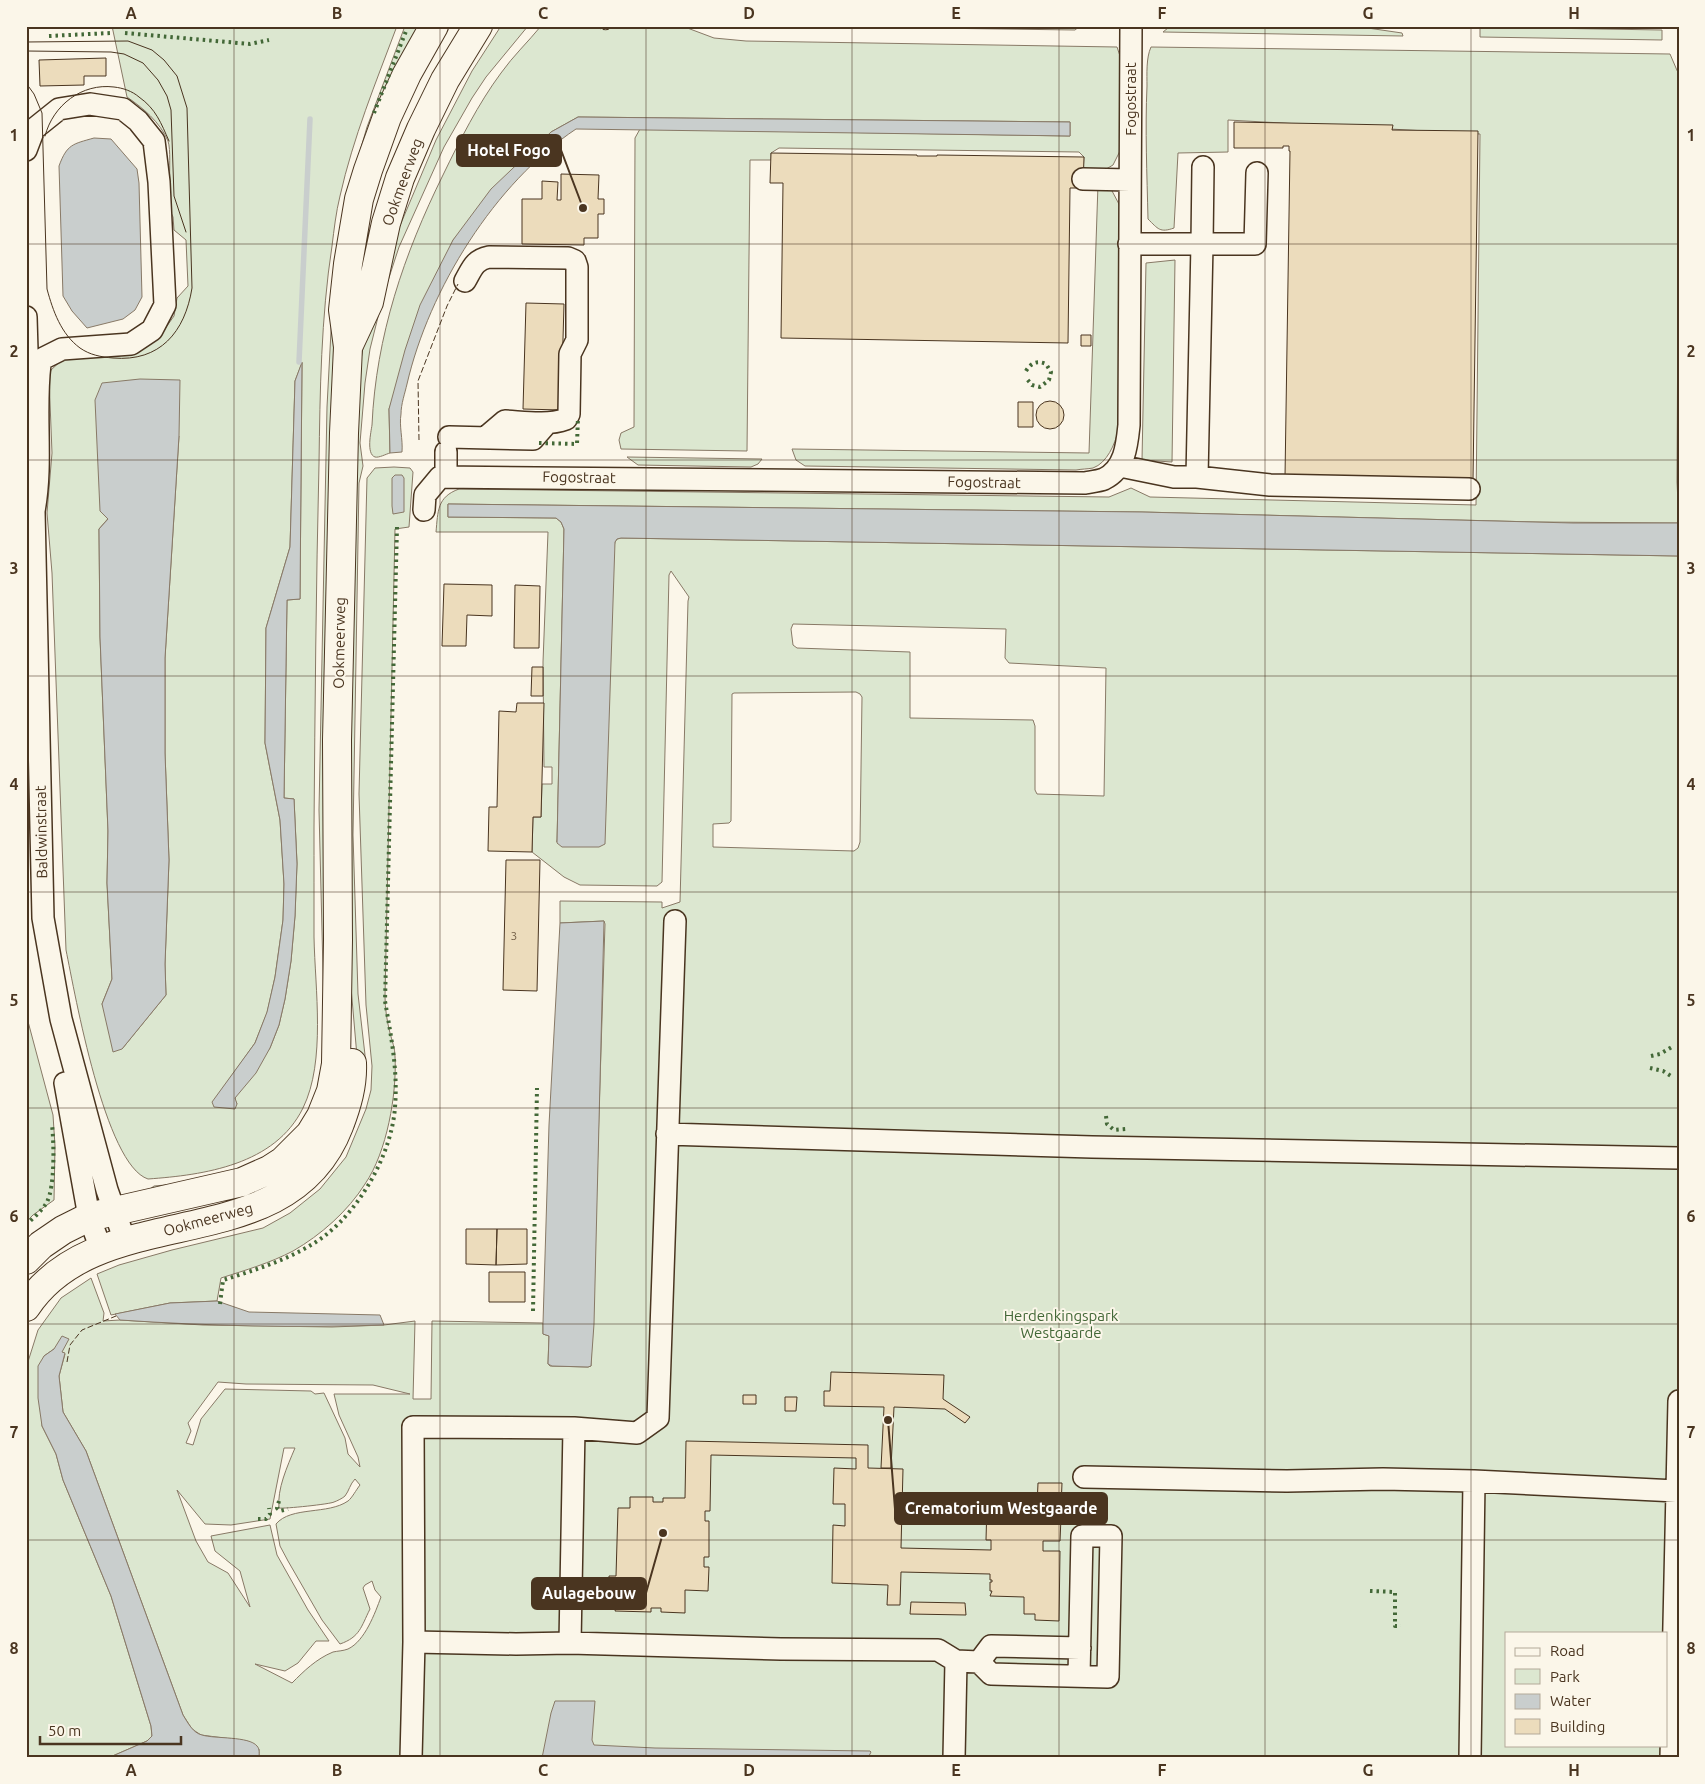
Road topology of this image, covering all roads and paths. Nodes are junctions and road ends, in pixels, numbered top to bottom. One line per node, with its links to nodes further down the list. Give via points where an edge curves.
1 (434, 26): 13 (main road, Ookmeerweg, via 388,116 359,199 344,310)
2 (478, 26): 13 (main road, Ookmeerweg, via 446,80 400,178 368,302)
3 (1131, 26): 8 (street, Fogostraat)
4 (26, 150): 20 (street, Baldwinstraat, via 34,128 59,109 90,104 123,109 138,121 154,141 165,305 152,330 132,344 62,349 44,358 40,364 39,463)
5 (1203, 166): 10 (street)
6 (1257, 173): 10 (street, via 1256,244)
7 (1083, 179): 8 (street)
8 (1130, 180): 9 (street, Fogostraat)
9 (1130, 244): 10 (street); 14 (street, Fogostraat, via 1129,425 1127,449)
10 (1202, 244): 16 (street)
11 (465, 282): 15 (street, via 476,262 482,258 568,258 575,261 576,340 570,354 569,414 566,419 547,423 505,421 485,438 447,444)
12 (26, 317): 18 (street, via 30,462)
13 (348, 347): 23 (main road, Ookmeerweg, via 337,740)
14 (1120, 466): 15 (street, Fogostraat, via 1104,479 1085,483); 16 (street, via 1174,477)
15 (446, 477): 19 (street, via 440,477 425,495)
16 (1197, 477): 17 (street, via 1270,485)
17 (1469, 488)
18 (26, 496)
19 (424, 510)
20 (31, 590): 26 (street, Baldwinstraat, via 43,918 60,1019)
21 (26, 714): 26 (street, Baldwinstraat, via 36,936 67,1093)
22 (675, 921): 24 (street)
23 (338, 940): 26 (main road, Ookmeerweg, via 336,1064 324,1108 310,1134 283,1161 256,1177); 27 (main road, Ookmeerweg, via 352,1077 345,1110 326,1153 299,1182 266,1203 230,1216)
24 (667, 1134): 25 (street, via 1092,1147); 31 (street, via 658,1418 637,1433)
25 (1679, 1158)
26 (101, 1214): 27 (street); 28 (main road, Ookmeerweg, via 63,1230)
27 (113, 1245): 29 (main road, Ookmeerweg, via 78,1259 53,1276)
28 (26, 1260)
29 (26, 1307)
30 (1679, 1401): 34 (street)
31 (574, 1428): 35 (street, via 413,1427); 36 (street)
32 (1084, 1477): 33 (street)
33 (1474, 1481): 34 (street); 43 (street)
34 (1676, 1491): 44 (street)
35 (414, 1642): 36 (street); 41 (street)
36 (570, 1643): 38 (street, via 938,1650)
37 (1080, 1648): 39 (street, via 991,1646); 40 (street); 40 (street, via 1082,1536 1111,1536 1108,1677)
38 (956, 1661): 39 (street); 42 (street)
39 (979, 1662): 40 (street, via 991,1674)
40 (1079, 1676)
41 (412, 1758)
42 (954, 1758)
43 (1470, 1758)
44 (1671, 1758)

